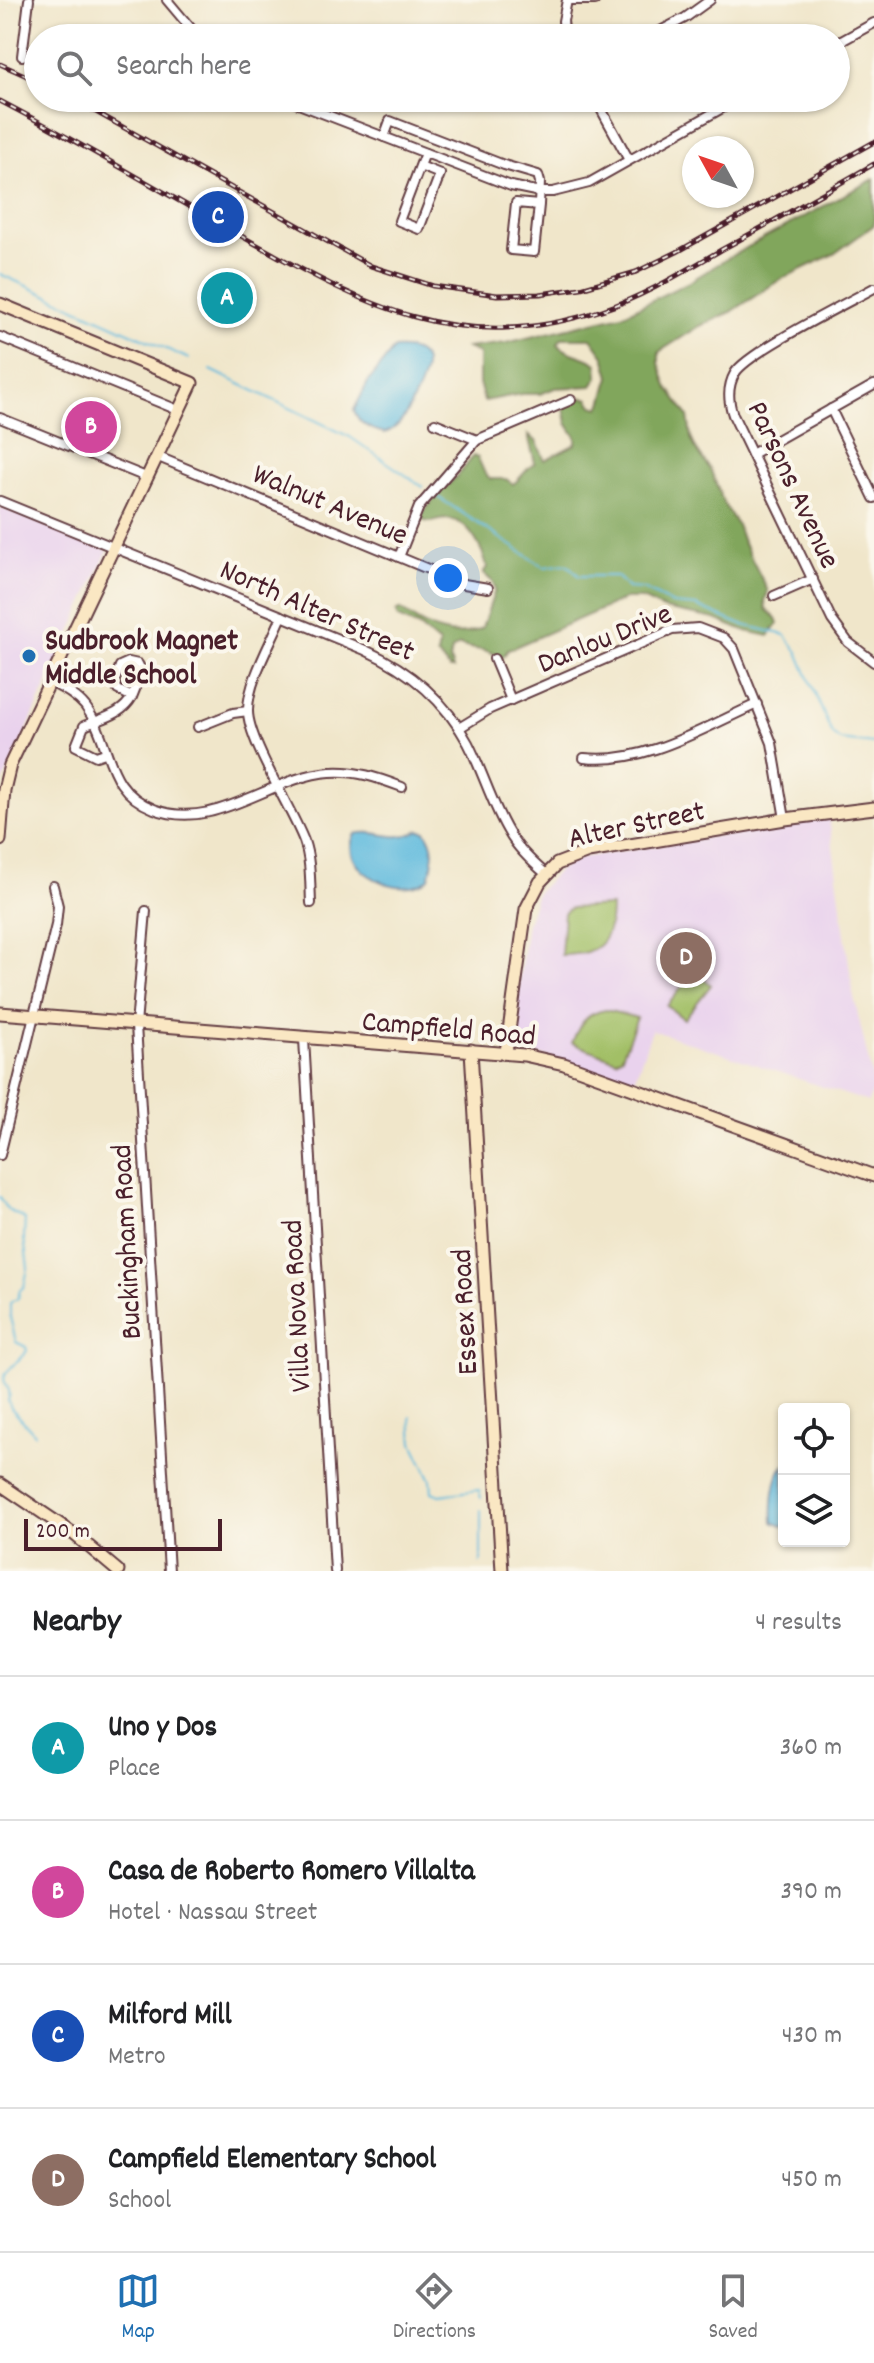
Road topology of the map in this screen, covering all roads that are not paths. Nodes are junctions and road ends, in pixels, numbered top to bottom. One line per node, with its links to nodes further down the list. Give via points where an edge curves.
1 (29, 0): 7 (street)
2 (167, 0): 8 (street)
3 (567, 0): 4 (street); 9 (street)
4 (595, 0)
5 (710, 0): 10 (street)
6 (874, 23): 11 (street)
7 (26, 24)
8 (187, 24)
9 (563, 24)
10 (674, 24)
11 (850, 36)
12 (24, 40): 13 (street)
13 (22, 56)
14 (319, 112): 17 (street)
15 (603, 112): 19 (street)
16 (715, 112): 19 (street)
17 (384, 137): 18 (street); 21 (street, via 390,121 535,174)
18 (425, 153): 20 (street); 21 (street)
19 (629, 160): 21 (street, via 575,188)
20 (420, 166): 20 (street, via 399,221 419,229 440,174)
21 (540, 192): 22 (street)
22 (539, 205): 22 (street, via 534,252 511,250 516,203)
23 (874, 288): 33 (street, Parsons Avenue, via 749,358 736,371 730,406)
24 (0, 304): 29 (street, via 192,383)
25 (0, 337): 29 (street)
26 (874, 385): 28 (street)
27 (571, 400): 32 (street)
28 (831, 409): 33 (street); 36 (street)
29 (178, 410): 34 (street)
30 (0, 418): 35 (street)
31 (435, 423): 32 (street)
32 (477, 440): 39 (street, via 419,507)
33 (752, 454): 40 (street, Parsons Avenue)
34 (156, 456): 35 (street); 39 (street, Walnut Avenue)
35 (146, 477): 38 (street)
36 (874, 498)
37 (0, 501): 38 (street, North Alter Street)
38 (115, 547): 43 (street, North Alter Street); 46 (street)
39 (399, 557): 41 (street, Walnut Avenue, via 464,584)
40 (813, 579): 42 (street); 45 (street, Parsons Avenue, via 839,631)
41 (488, 588)
42 (774, 596)
43 (282, 616): 50 (street, via 255,679); 53 (street, North Alter Street, via 397,666 437,700)
44 (494, 659): 48 (street)
45 (874, 662)
46 (50, 682): 51 (street, via 76,697); 60 (street, via 10,765)
47 (132, 697): 51 (street, via 123,710)
48 (511, 700): 49 (street, Danlou Drive, via 689,627 730,643); 53 (street, Danlou Drive)
49 (757, 704): 55 (street, via 646,752); 59 (street, Danlou Drive, via 776,758)
50 (248, 711): 52 (street); 56 (street, via 253,734)
51 (94, 722): 54 (street); 54 (street, via 84,726 76,746 96,756)
52 (198, 727)
53 (459, 728): 61 (street, North Alter Street, via 509,834)
54 (105, 753): 56 (street, via 128,793 169,814 207,813)
55 (584, 758)
56 (279, 786): 57 (street, via 332,771 369,775); 63 (street, via 307,851)
57 (402, 787)
58 (874, 808): 59 (street, Alter Street)
59 (785, 819): 61 (street, Alter Street, via 588,852)
60 (0, 840)
61 (546, 874): 70 (street, Alter Street, via 526,909)
62 (53, 886): 66 (street, via 58,915)
63 (311, 903)
64 (146, 911): 67 (street, Buckingham Road)
65 (0, 1013): 66 (street, Campfield Road)
66 (35, 1017): 67 (street, Campfield Road); 71 (street)
67 (136, 1025): 68 (street, Campfield Road); 75 (street, Buckingham Road)
68 (304, 1039): 69 (street, Campfield Road); 76 (street, Villa Nova Road)
69 (471, 1050): 70 (street, Campfield Road); 77 (street, Essex Road)
70 (506, 1052): 72 (street, Campfield Road, via 564,1064)
71 (0, 1155)
72 (874, 1176)
73 (0, 1484): 74 (street)
74 (118, 1571)
75 (169, 1571)
76 (335, 1571)
77 (502, 1571)

